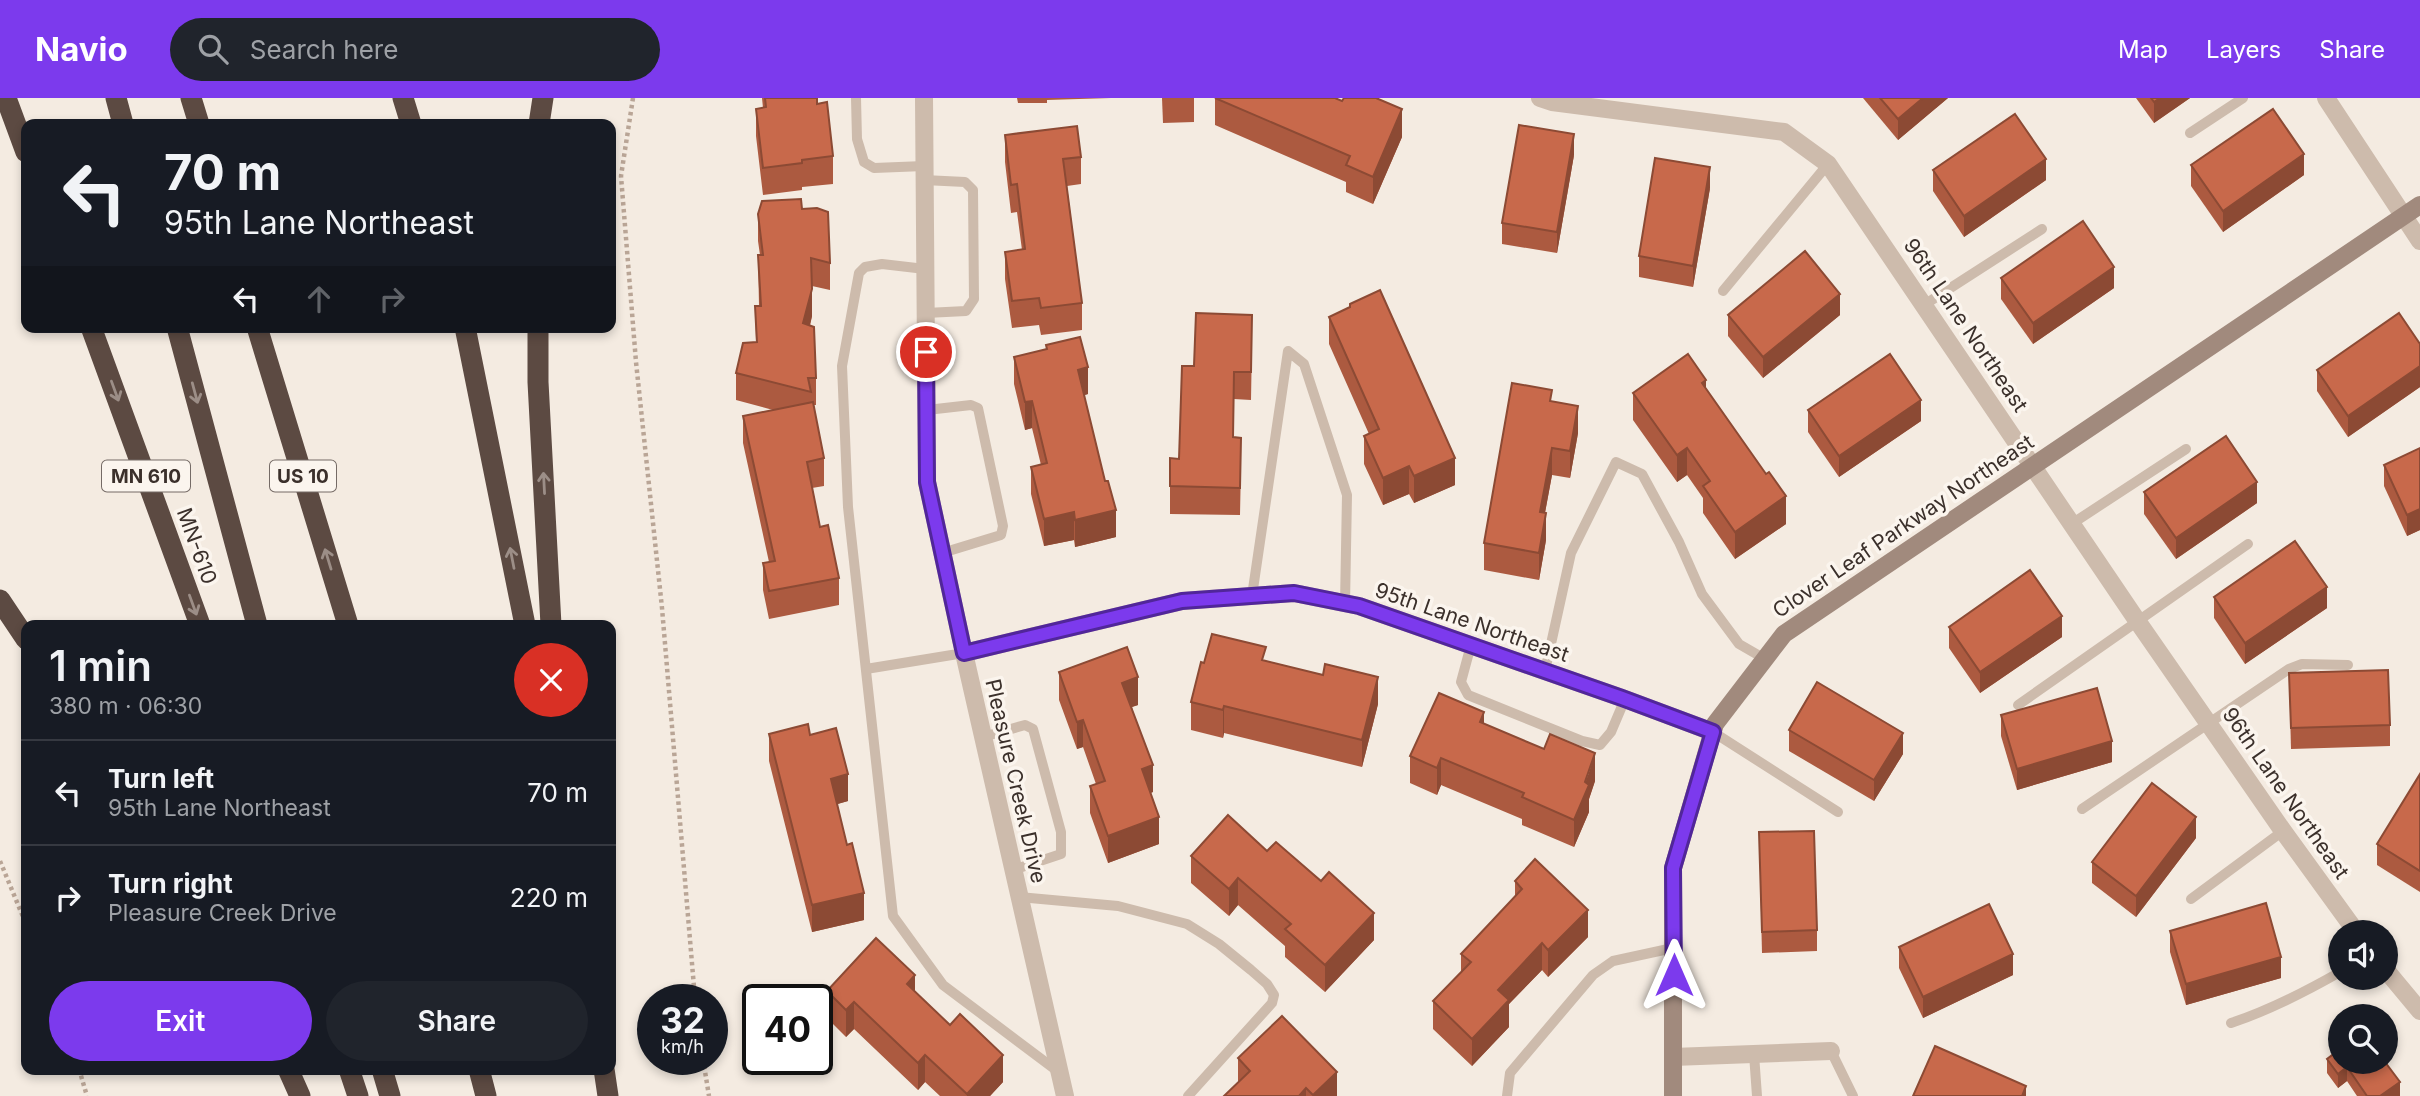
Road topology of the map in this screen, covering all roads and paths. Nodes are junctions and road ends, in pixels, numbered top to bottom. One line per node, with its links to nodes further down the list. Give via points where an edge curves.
1 (6, 98): 17 (highway)
2 (116, 98): 12 (highway)
3 (191, 98): 13 (highway)
4 (403, 98): 14 (highway)
5 (542, 98): 15 (highway)
6 (633, 98): 73 (path, via 621,176)
7 (856, 98): 19 (lane, via 857,139 864,162 874,168)
8 (924, 98): 19 (street, Pleasure Creek Drive)
9 (1540, 98): 18 (street, 96th Lane Northeast, via 1784,132)
10 (2243, 98): 16 (lane)
11 (2326, 98): 21 (street)
12 (122, 119)
13 (197, 119)
14 (409, 119)
15 (540, 119)
16 (2190, 133)
17 (21, 138)
18 (1828, 164): 25 (lane); 26 (street, 96th Lane Northeast)
19 (924, 173): 24 (street, Pleasure Creek Drive); 27 (lane, via 965,182 972,190 974,263 974,299 967,311)
20 (2420, 205): 21 (street, Clover Leaf Parkway Northeast)
21 (2403, 215): 23 (street); 35 (street, Clover Leaf Parkway Northeast)
22 (2042, 229): 26 (lane)
23 (2420, 241)
24 (925, 269): 27 (street, Pleasure Creek Drive); 55 (lane, via 882,264 864,267 859,273 842,366 848,507)
25 (1723, 291)
26 (1924, 305): 35 (street, 96th Lane Northeast)
27 (926, 313): 33 (street, Pleasure Creek Drive)
28 (93, 333): 43 (highway, MN-610 / MN 610, one-way to 43)
29 (179, 333): 44 (highway, one-way to 44)
30 (259, 333): 45 (highway, US 10, one-way to 30)
31 (466, 333): 46 (highway, one-way to 31)
32 (538, 333): 47 (highway, one-way to 32)
33 (926, 410): 38 (street, Pleasure Creek Drive, via 927,482); 38 (lane, via 978,408 1003,526 1001,535)
34 (2186, 449): 36 (lane)
35 (2033, 465): 36 (street, 96th Lane Northeast); 53 (street, Clover Leaf Parkway Northeast, via 1784,634)
36 (2073, 523): 48 (street, 96th Lane Northeast)
37 (2248, 544): 48 (lane)
38 (942, 553): 52 (street, Pleasure Creek Drive)
39 (1252, 596): 41 (street, 95th Lane Northeast, via 1294,593); 41 (lane, via 1287,351 1304,364 1347,495); 52 (street, 95th Lane Northeast, via 1182,601)
40 (0, 600): 49 (highway)
41 (1345, 604): 51 (street, 95th Lane Northeast)
42 (0, 614): 50 (highway)
43 (198, 620)
44 (256, 620)
45 (346, 620)
46 (524, 620)
47 (551, 620)
48 (2138, 622): 58 (lane); 59 (street, 96th Lane Northeast)
49 (21, 634)
50 (21, 637)
51 (1471, 645): 56 (street, 95th Lane Northeast); 57 (lane, via 1461,682 1468,695 1581,741 1600,745)
52 (964, 653): 55 (lane); 61 (street, Pleasure Creek Drive)
53 (1765, 659): 56 (lane, via 1739,644 1702,594 1642,474 1616,462 1571,553); 60 (street, Clover Leaf Parkway Northeast)
54 (2348, 665): 59 (lane, via 2302,664 2289,669)
55 (866, 669): 80 (lane, via 893,916 943,985)
56 (1545, 671): 57 (street, 95th Lane Northeast)
57 (1625, 699): 60 (street, 95th Lane Northeast)
58 (2018, 705)
59 (2209, 722): 62 (lane); 64 (street, 96th Lane Northeast)
60 (1713, 732): 63 (lane); 71 (street, Clover Leaf Parkway Northeast, via 1673,868)
61 (983, 737): 66 (street, Pleasure Creek Drive); 66 (lane, via 1026,725 1033,729 1061,832 1061,854)
62 (2082, 809)
63 (1838, 812)
64 (2283, 831): 68 (lane); 70 (street, 96th Lane Northeast)
65 (0, 861): 69 (path)
66 (1013, 870): 67 (street, Pleasure Creek Drive)
67 (1019, 897): 80 (street, Pleasure Creek Drive); 96 (lane, via 1118,906 1187,924 1267,984 1274,995 1272,1003)
68 (2191, 899)
69 (21, 912)
70 (2348, 920)
71 (1674, 948): 79 (street, Clover Leaf Parkway Northeast); 97 (lane, via 1614,961 1593,975 1510,1073)
72 (2328, 978): 76 (lane, via 2267,1011)
73 (694, 984)
74 (2398, 984): 75 (street)
75 (2420, 1010)
76 (2231, 1023)
77 (1831, 1051): 78 (street); 100 (lane)
78 (1754, 1054): 79 (street); 99 (lane)
79 (1674, 1057): 98 (street, Clover Leaf Parkway Northeast)
80 (1060, 1073): 95 (street, Pleasure Creek Drive)
81 (81, 1075): 88 (path)
82 (291, 1075): 89 (highway)
83 (351, 1075): 90 (highway)
84 (384, 1075): 91 (highway)
85 (481, 1075): 92 (highway)
86 (605, 1075): 93 (highway)
87 (706, 1075): 94 (path)
88 (87, 1096)
89 (300, 1096)
90 (358, 1096)
91 (390, 1096)
92 (486, 1096)
93 (608, 1096)
94 (709, 1096)
95 (1065, 1096)
96 (1188, 1096)
97 (1507, 1096)
98 (1673, 1096)
99 (1757, 1096)
100 (1853, 1096)

